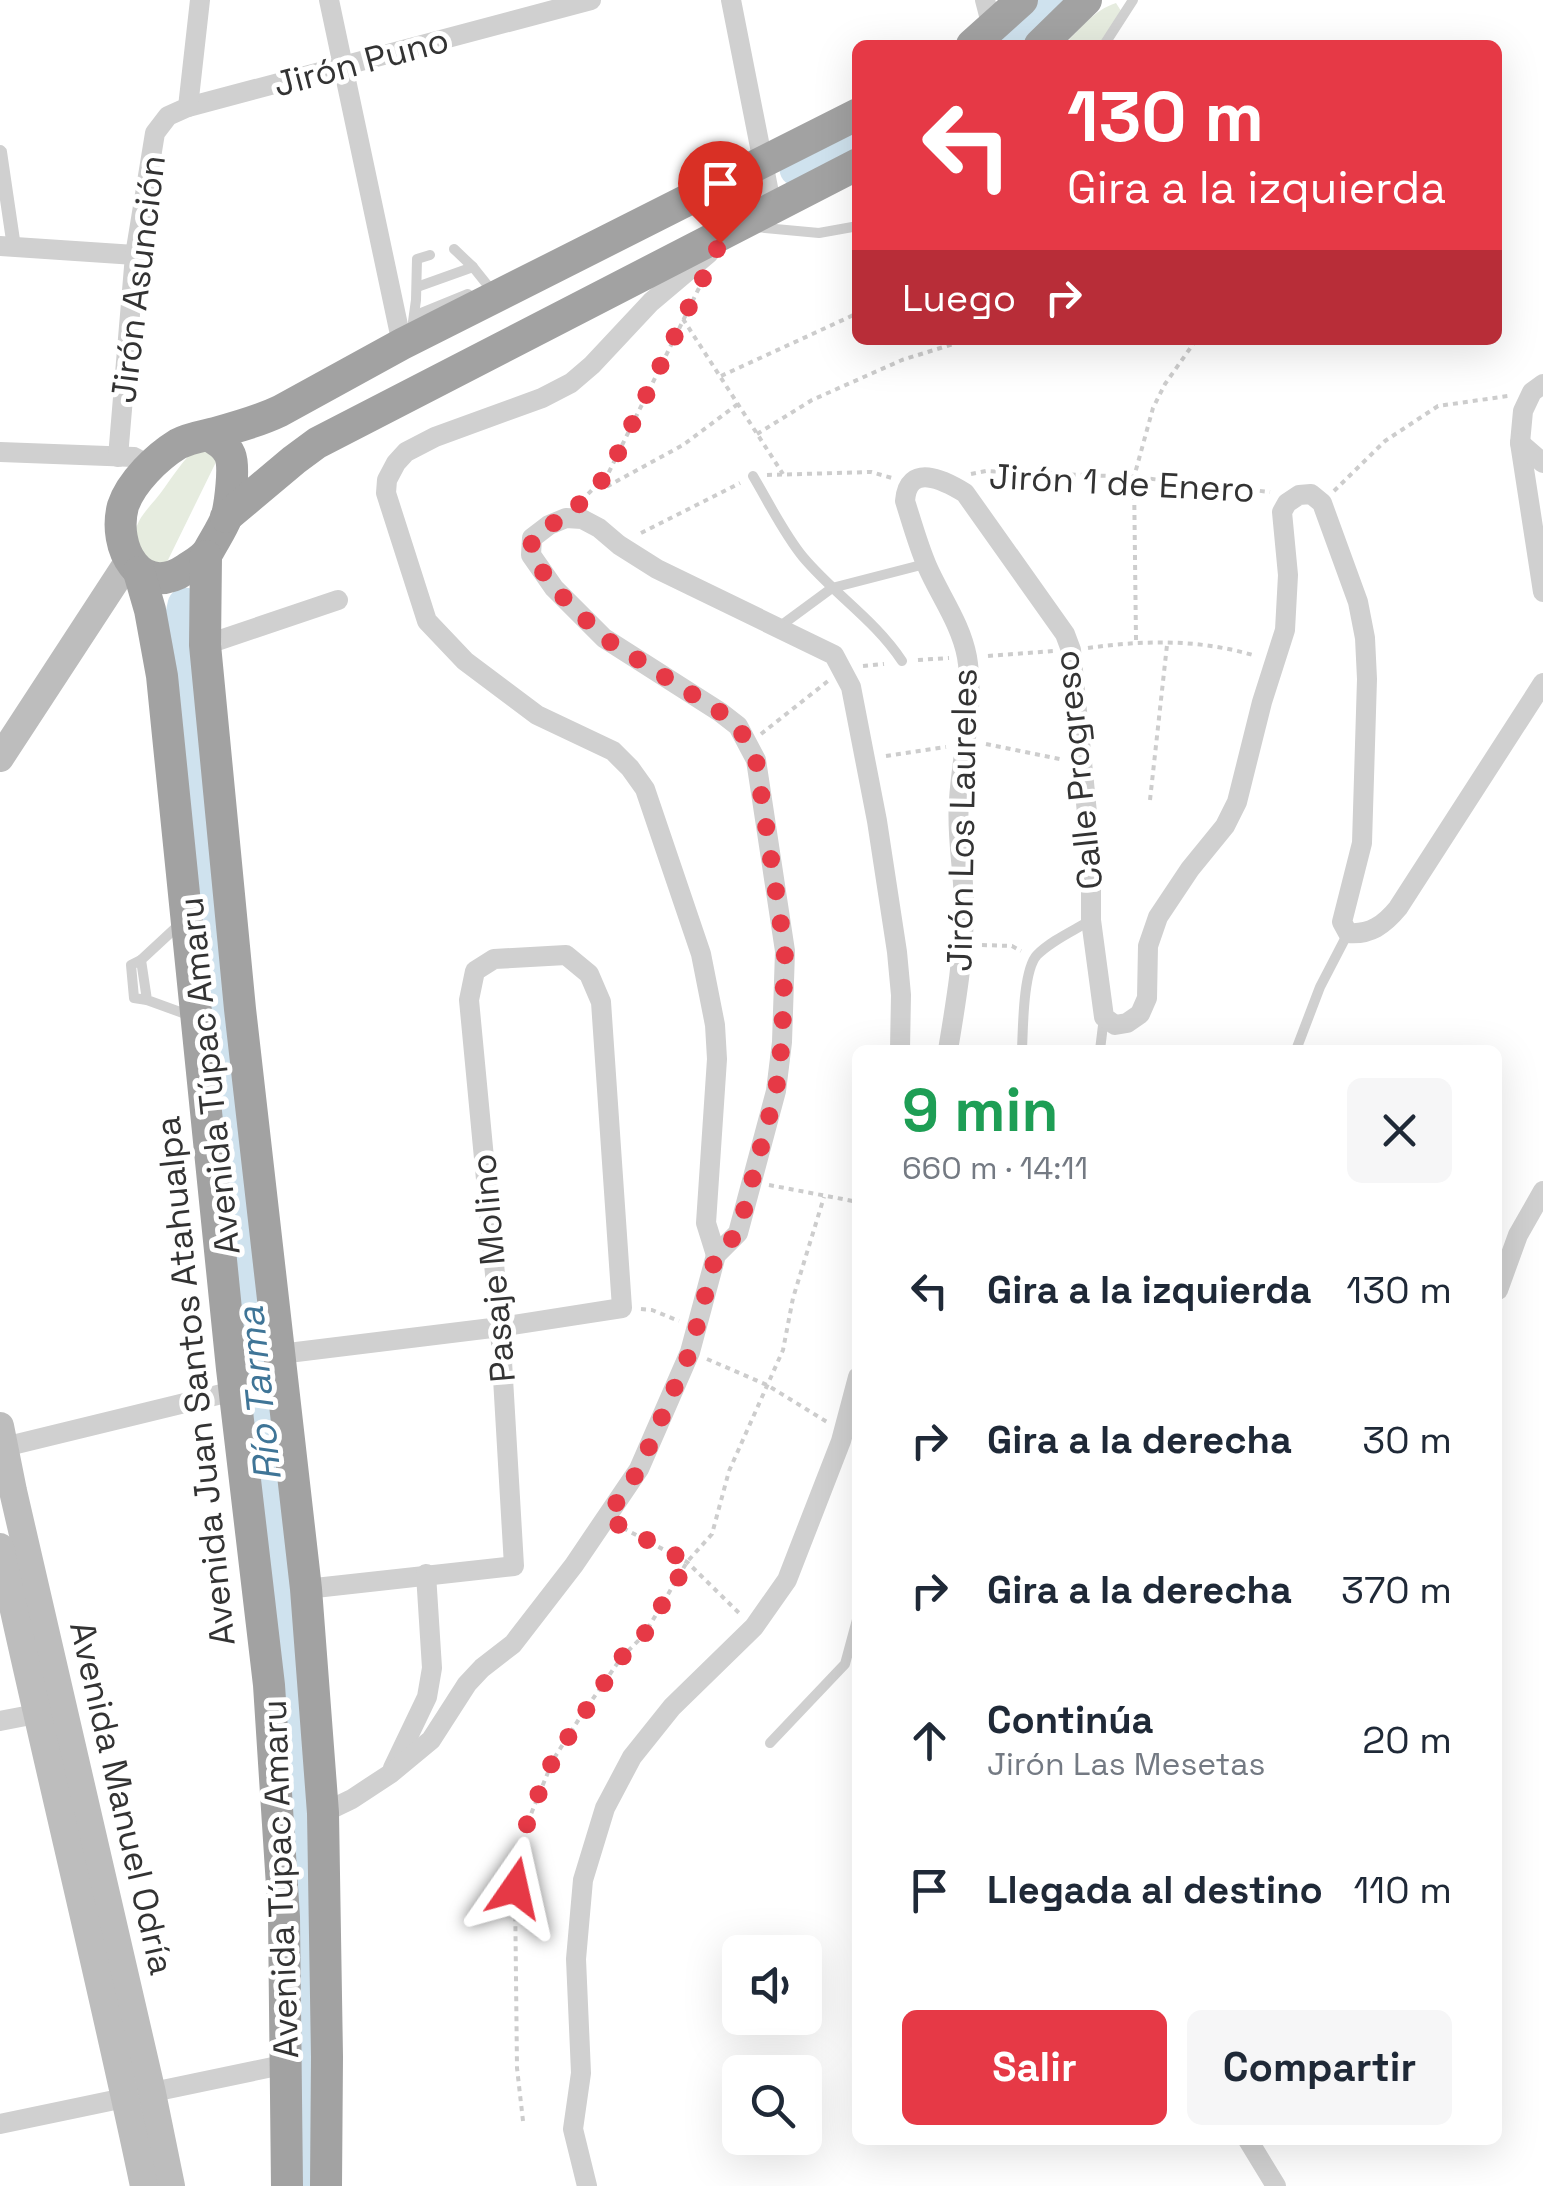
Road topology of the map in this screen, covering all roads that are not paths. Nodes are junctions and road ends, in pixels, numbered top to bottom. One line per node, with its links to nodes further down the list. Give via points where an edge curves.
1 (200, 0): 13 (street)
2 (329, 0): 12 (street)
3 (591, 0): 8 (street, Jirón Puno)
4 (731, 0): 16 (street)
5 (1022, 0): 9 (highway)
6 (1086, 0): 10 (highway)
7 (1133, 0): 11 (lane)
8 (534, 8): 12 (street, Jirón Puno)
9 (983, 24)
10 (1045, 40)
11 (1107, 40)
12 (343, 67): 13 (street, Jirón Puno); 28 (street)
13 (188, 106): 23 (street, Jirón Asunción, via 155,133)
14 (852, 117): 16 (highway)
15 (0, 152): 21 (street)
16 (764, 163): 18 (street); 27 (highway)
17 (852, 167): 18 (highway)
18 (772, 208): 19 (highway)
19 (739, 226): 20 (lane, via 819,233); 38 (highway, via 318,444); 61 (street, via 571,384 406,452 386,492 428,620 465,661 536,714 613,751 645,790 702,954 715,1025 706,1224)
20 (852, 227)
21 (7, 246): 23 (street)
22 (454, 249): 25 (lane)
23 (135, 254): 33 (street, Jirón Asunción)
24 (430, 256): 26 (lane, via 417,259)
25 (473, 267): 26 (lane); 27 (lane)
26 (417, 287): 28 (lane)
27 (492, 292): 28 (highway)
28 (408, 334): 30 (highway, via 280,412)
29 (1538, 388): 31 (street, via 1522,411)
30 (208, 435): 35 (highway, via 178,444); 38 (highway, via 230,456)
31 (1520, 442): 34 (street); 43 (street)
32 (0, 452): 33 (street)
33 (118, 457): 35 (street, via 134,456)
34 (1543, 463)
35 (150, 466): 41 (highway, via 124,502 119,526)
36 (752, 476): 42 (lane, via 801,555)
37 (945, 480): 40 (street, Jirón Los Laureles, via 928,476 906,491); 51 (street, Calle Progreso, via 964,493 1071,650)
38 (226, 517): 39 (highway)
39 (206, 556): 41 (highway, via 160,579); 46 (highway, Avenida Túpac Amaru)
40 (926, 564): 42 (lane); 56 (street, Jirón Los Laureles, via 967,657 959,801 961,976)
41 (134, 567): 49 (main road); 50 (highway, Avenida Juan Santos Atahualpa, via 162,676)
42 (832, 588): 45 (lane); 47 (lane)
43 (1543, 592)
44 (338, 600): 46 (street)
45 (779, 627): 55 (street, via 834,655 852,686 897,952); 61 (street, via 658,570 582,519 566,518 532,538 531,555 554,588 604,638 738,726 756,760 785,951 782,1042 776,1091 738,1233)
46 (204, 644): 64 (highway, Avenida Túpac Amaru)
47 (902, 661)
48 (1543, 682): 52 (street, via 1398,908 1374,930)
49 (0, 758)
50 (186, 918): 53 (highway, Avenida Juan Santos Atahualpa); 53 (lane, via 142,960 147,1000)
51 (1092, 920): 54 (street, Calle Progreso); 57 (lane, via 1034,958)
52 (1348, 933): 54 (street, via 1342,922 1362,843 1365,638 1322,503 1299,495 1282,512 1285,630 1237,802 1158,918 1140,1014 1115,1025); 59 (lane)
53 (196, 1018): 65 (highway, Avenida Juan Santos Atahualpa)
54 (1104, 1018): 58 (lane)
55 (900, 1045)
56 (949, 1045)
57 (1022, 1045)
58 (1101, 1045)
59 (1298, 1045)
60 (1543, 1191): 62 (street)
61 (716, 1255): 76 (street, via 690,1352 639,1470 512,1644 468,1684 431,1740)
62 (1502, 1279)
63 (500, 1328): 63 (street, Pasaje Molino, via 622,1308 601,1002 589,974 566,955 494,959 475,970 469,1000); 64 (street); 70 (street, Pasaje Molino, via 514,1566)
64 (280, 1354): 71 (highway, Avenida Túpac Amaru)
65 (234, 1391): 67 (street); 78 (highway, Avenida Juan Santos Atahualpa, via 269,1685)
66 (852, 1400): 86 (street, via 787,1580 754,1627 632,1756 605,1808 583,1880 576,1959 581,2073 573,2129)
67 (2, 1441): 68 (main road, Avenida Manuel Odría)
68 (6, 1492): 73 (main road, Avenida Manuel Odría)
69 (0, 1547): 73 (main road, Avenida Manuel Odría)
70 (426, 1574): 71 (street); 76 (street, via 432,1668 427,1696)
71 (306, 1589): 77 (highway, Avenida Túpac Amaru)
72 (852, 1638): 75 (lane, via 845,1664)
73 (41, 1696): 74 (street); 79 (main road, Avenida Manuel Odría)
74 (0, 1721)
75 (770, 1742)
76 (390, 1774): 77 (street)
77 (323, 1813): 85 (highway, Avenida Túpac Amaru)
78 (287, 2064): 79 (street); 84 (highway, Avenida Juan Santos Atahualpa)
79 (139, 2096): 80 (street); 82 (main road, Avenida Manuel Odría); 83 (main road, Avenida Manuel Odría)
80 (0, 2124)
81 (1251, 2145): 87 (street)
82 (144, 2186)
83 (172, 2186)
84 (287, 2186)
85 (326, 2186)
86 (587, 2186)
87 (1276, 2186)

